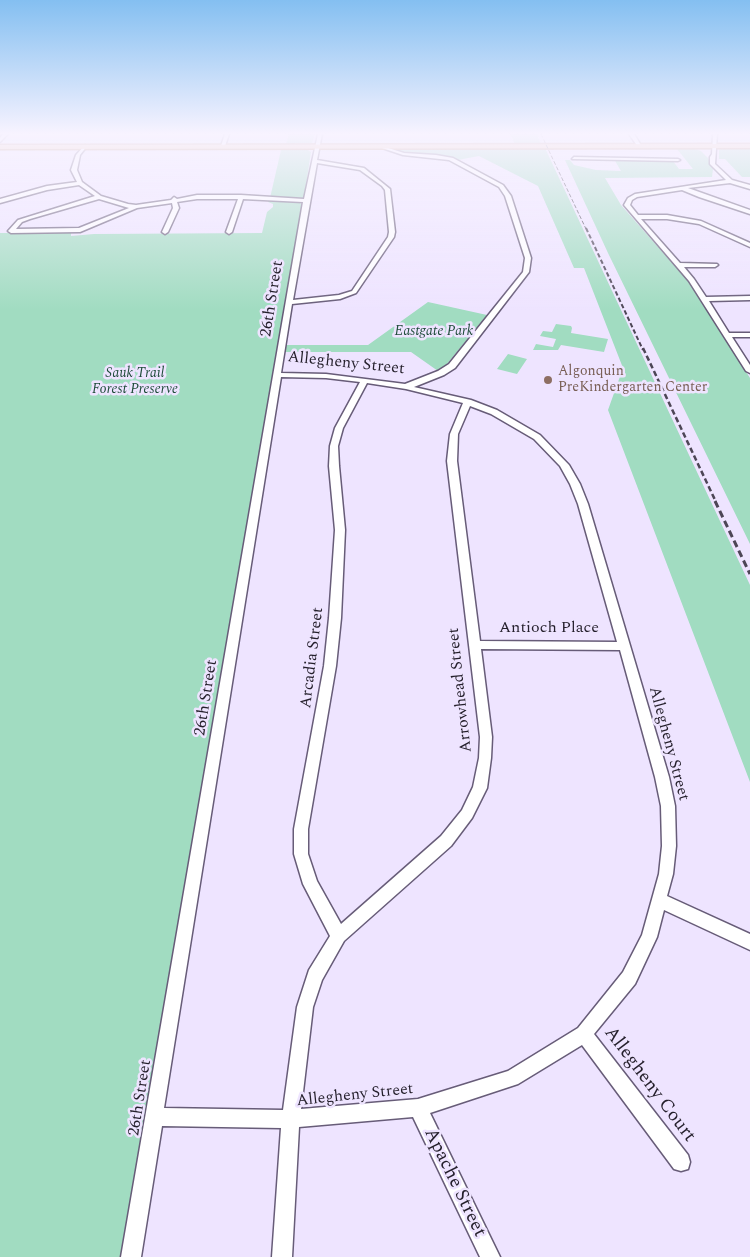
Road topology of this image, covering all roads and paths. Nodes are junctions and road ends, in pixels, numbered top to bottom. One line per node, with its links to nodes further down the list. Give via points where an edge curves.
1 (30, 193): 11 (street)
2 (94, 193): 8 (street)
3 (308, 193): 12 (street, 26th Street)
4 (388, 193): 23 (street, via 391,237 354,292 340,297)
5 (506, 193): 29 (street, via 528,258 526,272 452,366)
6 (654, 193): 15 (street, via 630,199 627,205)
7 (693, 193): 14 (street)
8 (99, 197): 13 (street); 13 (street, via 28,218 11,231 80,230)
9 (241, 197): 10 (street); 12 (street); 17 (street)
10 (174, 199): 13 (street); 16 (street, via 176,208)
11 (0, 201)
12 (306, 201): 23 (street, 26th Street)
13 (136, 207)
14 (750, 212)
15 (636, 218): 18 (street, via 667,217 701,223); 19 (street)
16 (165, 232)
17 (229, 232)
18 (750, 245)
19 (678, 265): 20 (street); 21 (street)
20 (715, 266)
21 (704, 298): 22 (street); 24 (street)
22 (750, 298)
23 (290, 302): 27 (street, 26th Street)
24 (727, 335): 25 (street); 26 (street)
25 (750, 335)
26 (750, 371)
27 (278, 375): 28 (street, Allegheny Street); 38 (street, 26th Street)
28 (366, 380): 29 (street, Allegheny Street); 34 (street, Arcadia Street, via 339,428 334,446 340,530 335,618 330,666 301,829 301,854 310,884)
29 (406, 387): 30 (street, Allegheny Street)
30 (468, 402): 31 (street, Arrowhead Street, via 454,434 452,462); 32 (street, Allegheny Street, via 494,412 537,437 564,466 583,504)
31 (474, 645): 32 (street, Antioch Place); 34 (street, Arrowhead Street, via 486,737 480,788 467,814 446,841)
32 (623, 646): 33 (street, Allegheny Street, via 668,806 669,846)
33 (659, 900): 35 (street); 36 (street, Allegheny Street, via 649,937 629,978)
34 (339, 936): 39 (street, Arrowhead Street, via 315,976 305,1007)
35 (750, 942)
36 (584, 1034): 37 (street, Allegheny Street, via 512,1078); 40 (street, Allegheny Court)
37 (418, 1108): 39 (street, Allegheny Street); 43 (street, Apache Street)
38 (155, 1117): 39 (street, Allegheny Street); 41 (street, 26th Street)
39 (291, 1119): 42 (street, Arrowhead Street)
40 (681, 1162)
41 (131, 1257)
42 (282, 1257)
43 (490, 1257)

